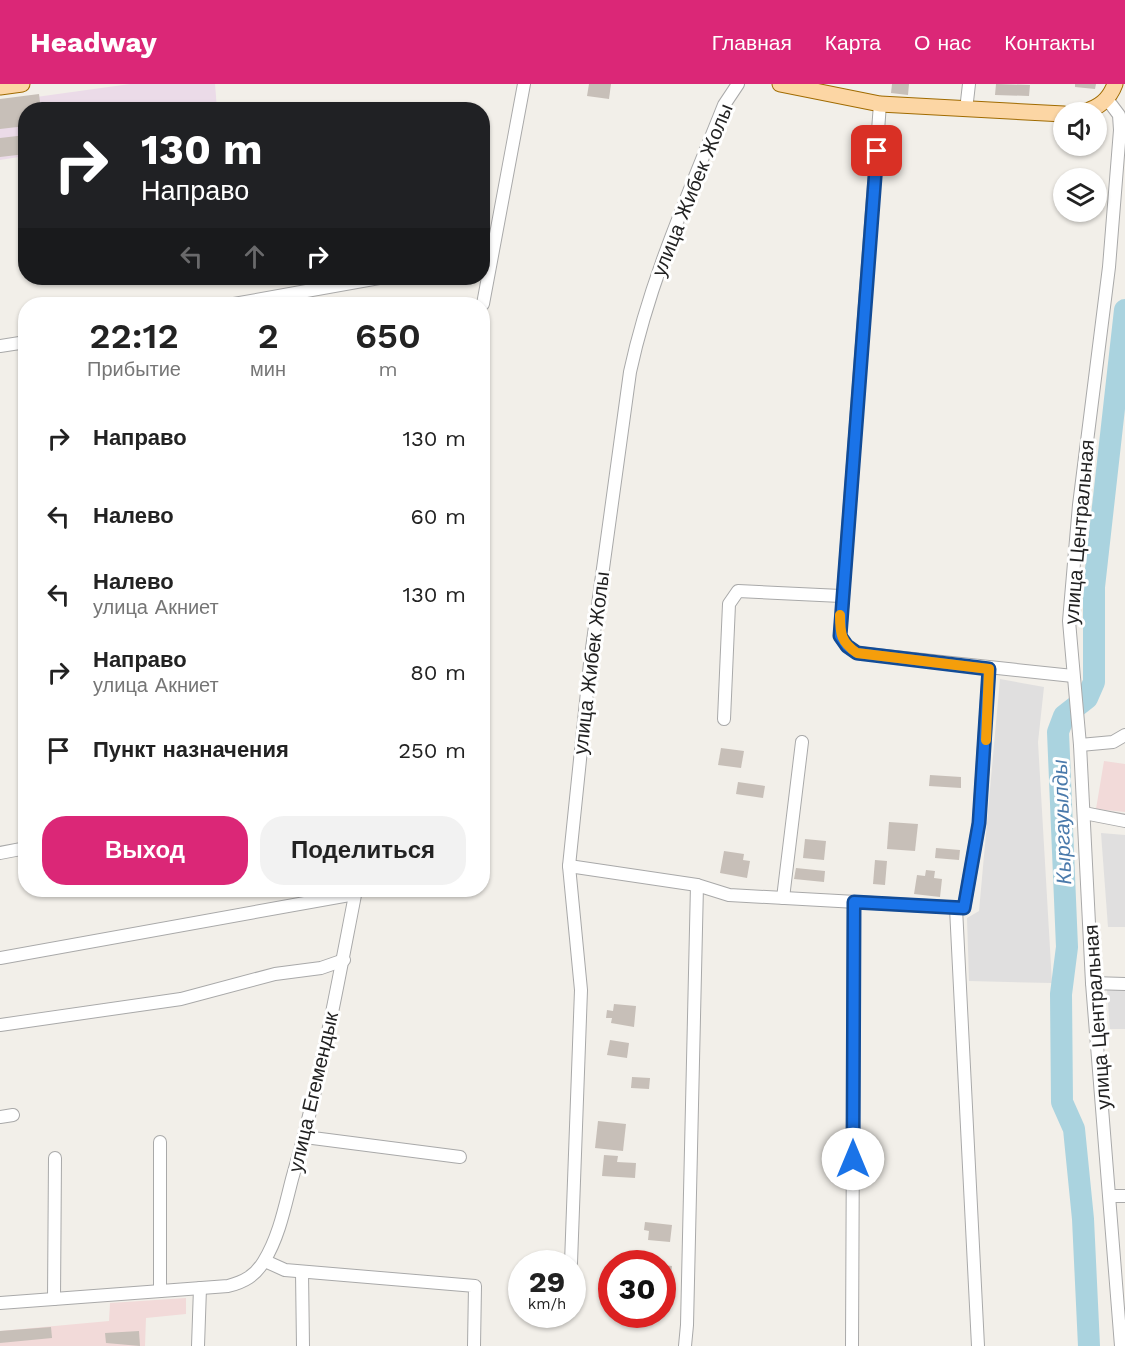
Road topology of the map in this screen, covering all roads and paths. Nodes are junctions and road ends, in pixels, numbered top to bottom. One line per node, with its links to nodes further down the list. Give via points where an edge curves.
1 (22, 84): 7 (main road)
2 (524, 84): 14 (street)
3 (738, 84): 30 (street, улица Жибек Жолы, via 724,105 640,325 630,372 590,663)
4 (780, 84): 10 (main road)
5 (969, 84): 11 (street)
6 (1115, 84): 8 (main road)
7 (0, 87)
8 (1107, 99): 9 (main road); 13 (street, улица Центральная, via 1119,115)
9 (1103, 102)
10 (880, 104): 11 (main road); 19 (street)
11 (966, 110): 12 (main road)
12 (1053, 114)
13 (1122, 130): 21 (street, улица Центральная, via 1071,590)
14 (490, 246)
15 (349, 285): 16 (street)
16 (298, 297)
17 (18, 343): 18 (street)
18 (0, 346)
19 (841, 596): 20 (street, via 840,636 857,653); 22 (street, via 738,591 729,604)
20 (989, 669): 21 (street); 36 (street, via 979,823 964,908)
21 (1073, 676): 25 (street, улица Центральная)
22 (724, 719)
23 (1125, 735): 25 (street, via 1113,742)
24 (802, 742): 34 (street)
25 (1080, 745): 26 (street, улица Центральная)
26 (1084, 813): 27 (street); 39 (street, улица Центральная)
27 (1125, 821)
28 (18, 850): 29 (street)
29 (0, 853)
30 (568, 866): 31 (street); 50 (street, улица Жибек Жолы, via 581,990)
31 (697, 885): 34 (street, via 729,895); 60 (street)
32 (328, 897): 37 (street)
33 (354, 897): 38 (street, улица Егемендык)
34 (783, 898): 35 (street)
35 (854, 902): 36 (street); 61 (street)
36 (956, 908): 62 (street)
37 (0, 958)
38 (344, 960): 41 (street, via 181,999); 44 (street, улица Егемендык)
39 (1092, 983): 40 (street); 48 (street, улица Центральная)
40 (1125, 984)
41 (0, 1025)
42 (14, 1115): 43 (street)
43 (0, 1117)
44 (305, 1137): 46 (street); 51 (street, улица Егемендык)
45 (160, 1142): 54 (street)
46 (460, 1157)
47 (55, 1158): 55 (street)
48 (1111, 1196): 49 (street); 63 (street, улица Центральная)
49 (1125, 1197)
50 (571, 1250)
51 (265, 1261): 52 (street); 53 (street, улица Егемендык, via 243,1282)
52 (302, 1272): 58 (street); 59 (street, via 476,1286)
53 (200, 1288): 54 (street); 57 (street)
54 (159, 1291): 55 (street)
55 (54, 1299): 56 (street)
56 (0, 1303)
57 (198, 1346)
58 (303, 1346)
59 (474, 1346)
60 (685, 1346)
61 (852, 1346)
62 (978, 1346)
63 (1121, 1346)

